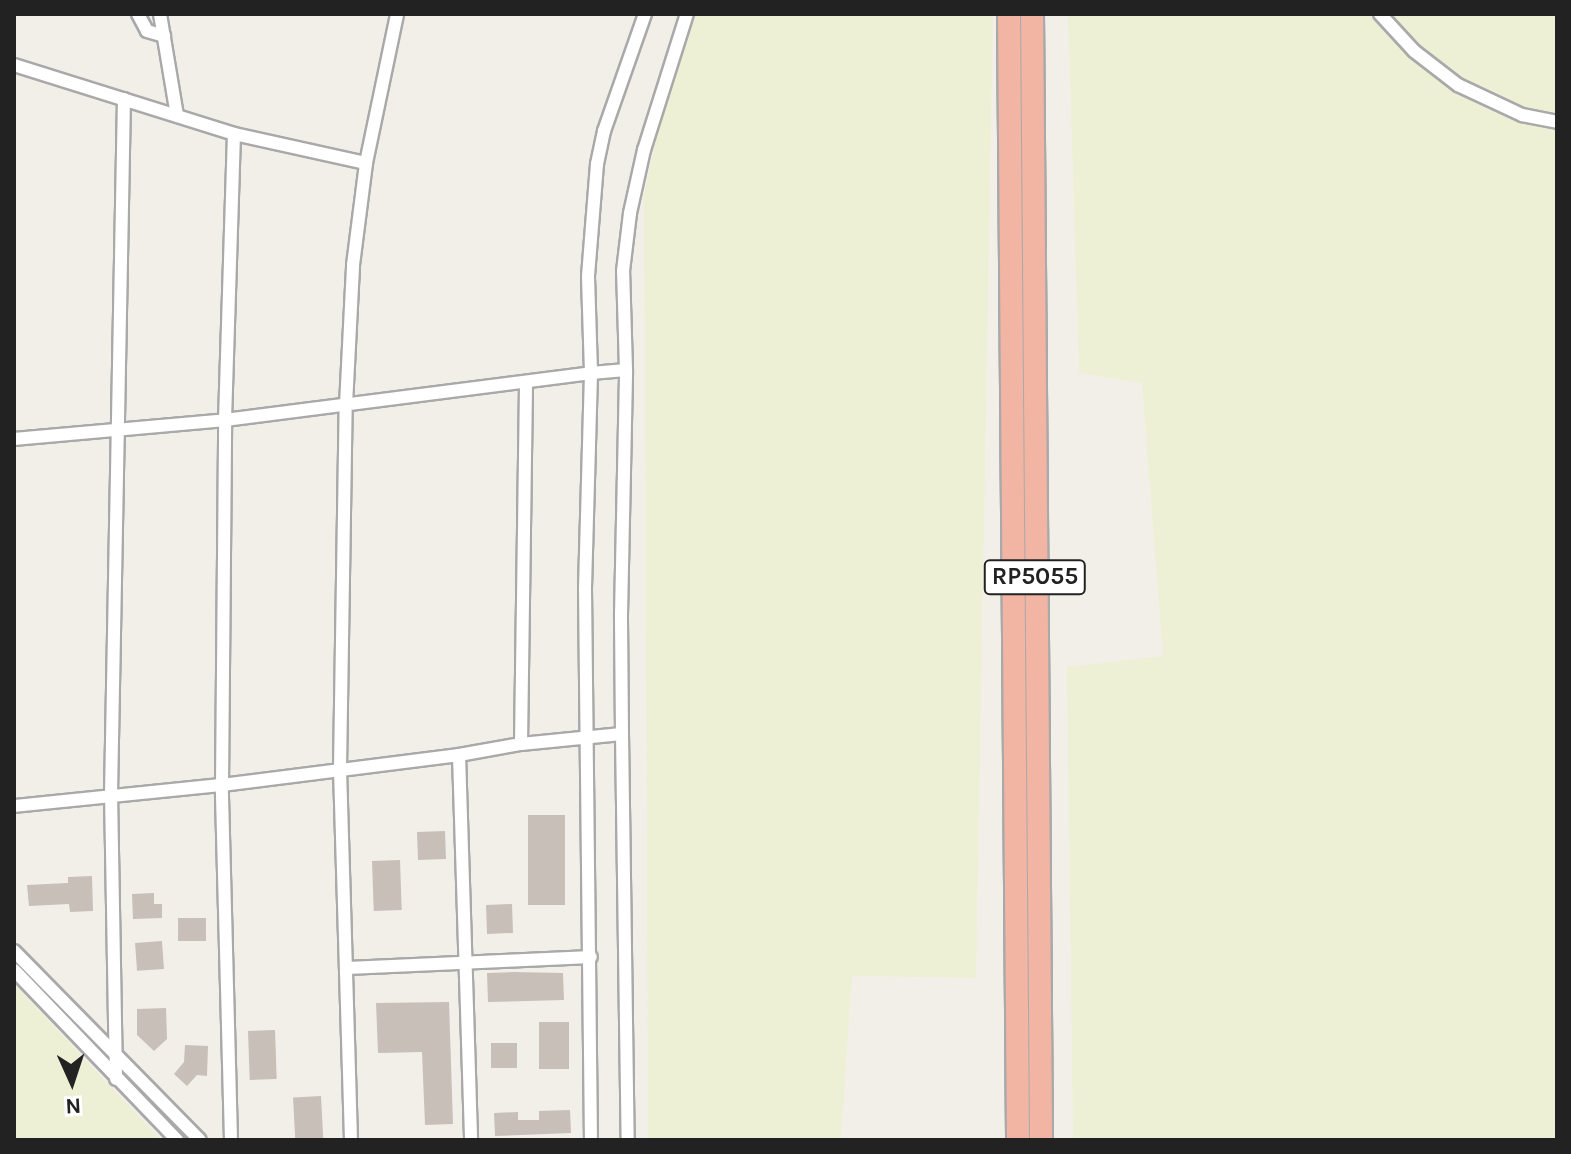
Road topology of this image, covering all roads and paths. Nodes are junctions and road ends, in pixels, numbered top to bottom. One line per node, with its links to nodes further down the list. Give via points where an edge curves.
1 (138, 14): 9 (street, via 147,31)
2 (160, 14): 9 (street)
3 (397, 14): 15 (street)
4 (645, 14): 17 (street, via 604,131 593,195 588,277)
5 (687, 14): 16 (street, via 630,213 623,271)
6 (1009, 14): 45 (highway, RP5055)
7 (1032, 14): 46 (highway, RP5055)
8 (1380, 14): 13 (street, via 1414,51 1458,85 1494,105)
9 (164, 36): 12 (street)
10 (14, 65): 11 (street)
11 (124, 99): 12 (street); 21 (street)
12 (177, 116): 14 (street)
13 (1557, 122)
14 (234, 134): 15 (street); 20 (street)
15 (366, 163): 19 (street, via 353,265)
16 (626, 370): 17 (street); 23 (street)
17 (591, 373): 18 (street); 24 (street)
18 (526, 383): 19 (street); 25 (street)
19 (346, 405): 20 (street); 27 (street)
20 (225, 420): 21 (street); 28 (street)
21 (115, 431): 22 (street); 29 (street)
22 (14, 439)
23 (622, 734): 24 (street); 44 (street)
24 (587, 737): 25 (street); 32 (street)
25 (521, 744): 26 (street)
26 (459, 755): 27 (street); 33 (street)
27 (340, 768): 28 (street); 34 (street)
28 (222, 785): 29 (street); 40 (street)
29 (111, 794): 30 (street); 36 (street)
30 (14, 806)
31 (14, 951): 36 (street)
32 (591, 957): 33 (street); 43 (street)
33 (467, 961): 34 (street); 42 (street)
34 (348, 968): 41 (street)
35 (14, 970): 37 (street)
36 (116, 1054): 37 (street); 39 (street)
37 (116, 1079): 38 (street)
38 (177, 1140)
39 (200, 1140)
40 (231, 1140)
41 (351, 1140)
42 (471, 1140)
43 (591, 1140)
44 (628, 1140)
45 (1018, 1140)
46 (1041, 1140)

